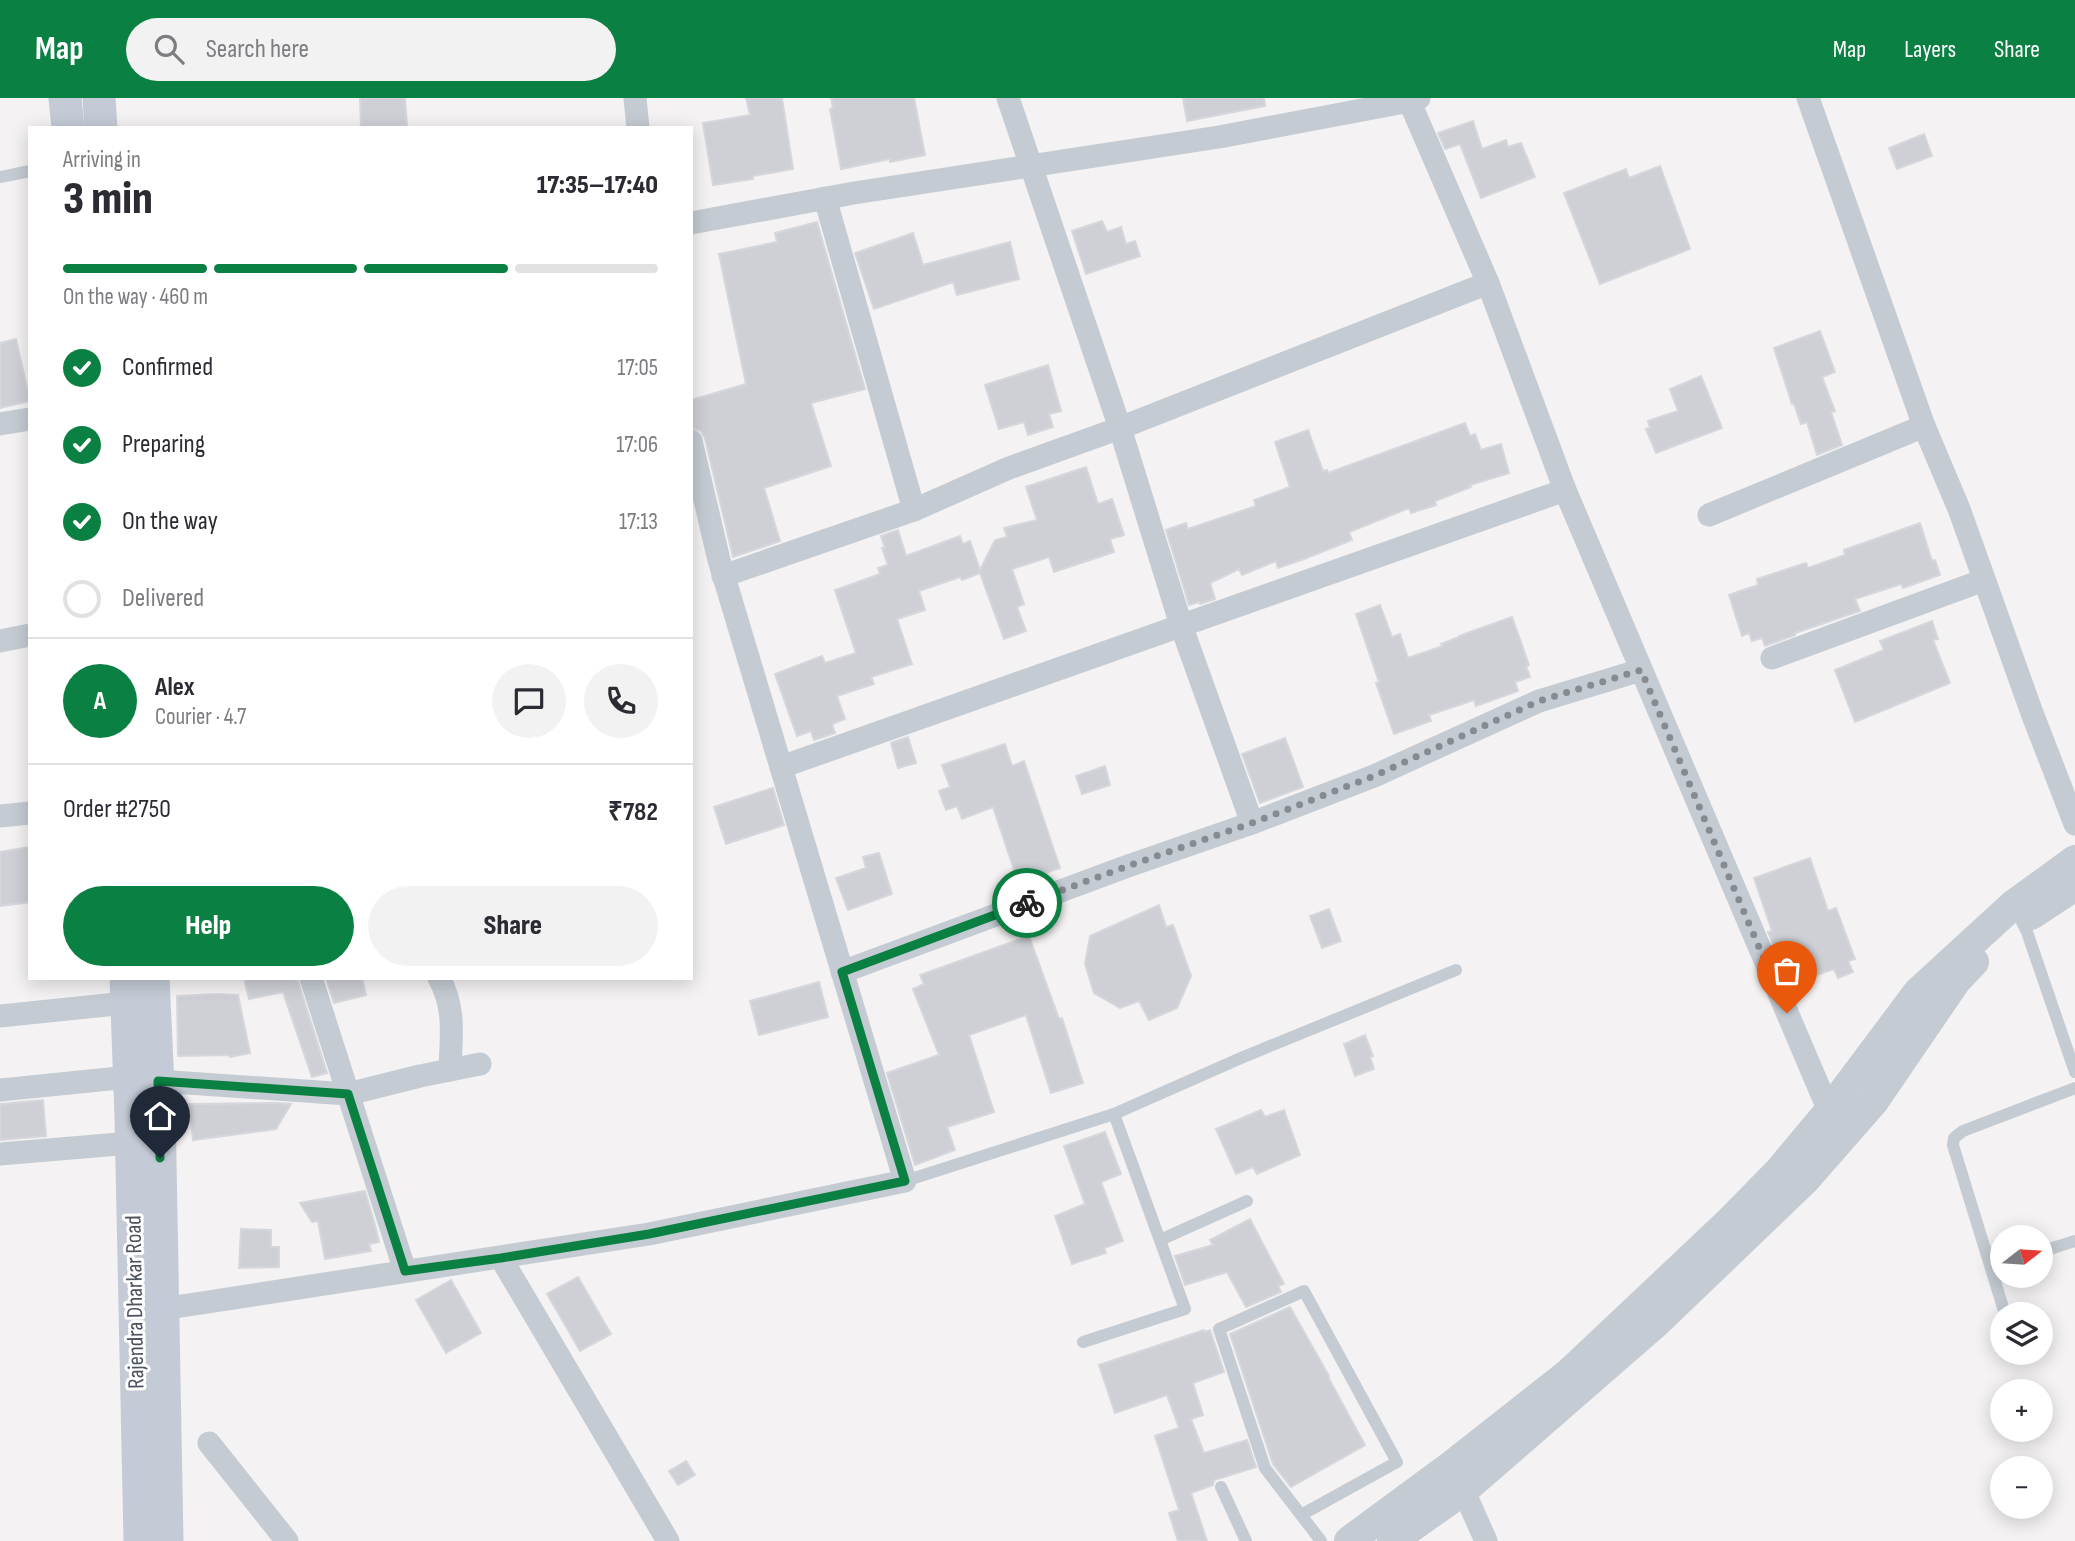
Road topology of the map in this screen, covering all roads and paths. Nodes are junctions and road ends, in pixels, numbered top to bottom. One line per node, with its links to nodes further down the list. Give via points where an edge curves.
1 (65, 98): 7 (main road)
2 (99, 98): 8 (main road)
3 (635, 98): 9 (street)
4 (1008, 98): 10 (street)
5 (1413, 99): 10 (street); 15 (street)
6 (1815, 100): 18 (street)
7 (68, 126)
8 (101, 126)
9 (638, 126)
10 (1032, 165): 13 (street); 19 (street)
11 (28, 171): 12 (lane)
12 (0, 177)
13 (825, 198): 14 (street); 22 (street)
14 (693, 223)
15 (1488, 283): 19 (street); 21 (street)
16 (28, 419): 17 (street)
17 (0, 424)
18 (1924, 426): 23 (street); 25 (street)
19 (1120, 428): 22 (street, via 1009,468); 26 (street)
20 (693, 449): 24 (street)
21 (1565, 490): 26 (street); 30 (street)
22 (914, 510): 24 (street)
23 (1709, 516)
24 (723, 576): 31 (street)
25 (1984, 580): 29 (street); 35 (street)
26 (1181, 625): 31 (street); 34 (street)
27 (28, 635): 28 (street)
28 (0, 640)
29 (1772, 658)
30 (1641, 670): 34 (street, via 1539,701 1374,776); 53 (street)
31 (781, 767): 40 (street)
32 (28, 813): 33 (street)
33 (0, 816)
34 (1252, 823): 40 (street)
35 (2075, 824)
36 (2075, 860): 53 (street, via 2012,905 1917,992)
37 (2075, 886): 38 (street)
38 (2022, 922): 48 (lane); 68 (street, via 1955,981 1874,1101 1804,1181 1656,1323)
39 (1456, 970): 54 (lane)
40 (842, 972): 57 (street)
41 (153, 980): 49 (main road, Rajendra Dharkar Road)
42 (312, 980): 52 (street)
43 (440, 980): 47 (street, via 453,1020)
44 (126, 991): 45 (street); 49 (main road, Rajendra Dharkar Road)
45 (0, 1016)
46 (480, 1064): 47 (street)
47 (450, 1070): 52 (street)
48 (2075, 1072)
49 (143, 1079): 51 (street); 52 (street); 55 (main road, Rajendra Dharkar Road); 65 (main road, Rajendra Dharkar Road)
50 (2075, 1088): 62 (lane, via 1954,1138)
51 (0, 1090)
52 (348, 1094): 64 (street)
53 (1829, 1111): 68 (street, via 1728,1223)
54 (1114, 1114): 57 (lane); 59 (lane)
55 (131, 1143): 56 (street); 65 (main road, Rajendra Dharkar Road)
56 (0, 1154)
57 (905, 1181): 63 (street, via 649,1234)
58 (1247, 1201): 59 (lane)
59 (1160, 1240): 66 (lane, via 1185,1309)
60 (2075, 1241): 61 (lane)
61 (2053, 1248)
62 (1990, 1250)
63 (501, 1258): 64 (street); 74 (street)
64 (405, 1271): 65 (street)
65 (149, 1308): 71 (main road, Rajendra Dharkar Road); 72 (main road, Rajendra Dharkar Road)
66 (1083, 1342)
67 (209, 1443): 73 (street)
68 (1458, 1478): 77 (street); 78 (street); 79 (street)
69 (1221, 1487): 75 (lane)
70 (1301, 1515): 70 (lane, via 1397,1462 1304,1291 1219,1329 1265,1468); 76 (lane)
71 (140, 1541)
72 (167, 1541)
73 (287, 1541)
74 (668, 1541)
75 (1246, 1541)
76 (1321, 1541)
77 (1349, 1541)
78 (1392, 1541)
79 (1486, 1541)

